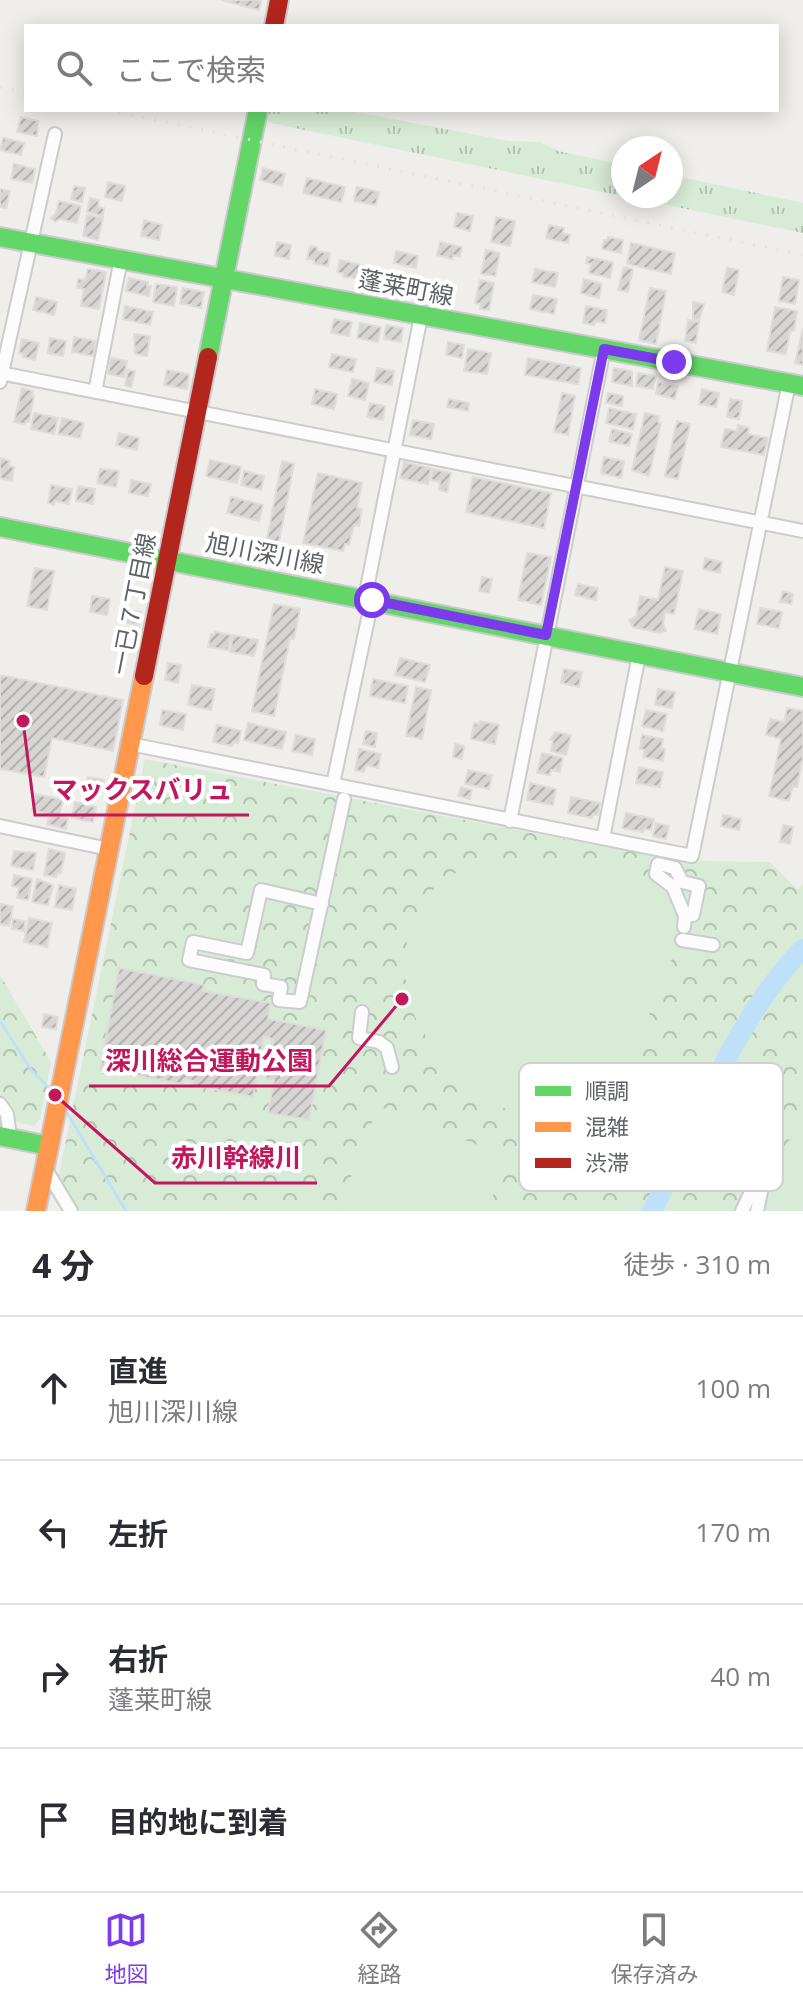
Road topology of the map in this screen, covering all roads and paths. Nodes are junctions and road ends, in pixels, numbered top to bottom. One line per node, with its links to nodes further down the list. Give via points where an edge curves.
1 (279, 0): 2 (street)
2 (274, 24)
3 (258, 112): 8 (street, 一已７丁目線)
4 (55, 134): 6 (street)
5 (0, 237): 6 (street, 蓬莱町線)
6 (29, 242): 7 (street, 蓬莱町線); 11 (street)
7 (121, 259): 8 (street, 蓬莱町線); 13 (street)
8 (224, 277): 9 (street, 蓬莱町線); 14 (street, 一已７丁目線)
9 (421, 316): 10 (street, 蓬莱町線); 15 (street)
10 (604, 349): 12 (street, 蓬莱町線); 16 (street)
11 (1, 376): 13 (street)
12 (796, 385): 17 (street)
13 (95, 392): 14 (street)
14 (197, 412): 15 (street); 20 (street, 一已７丁目線)
15 (393, 450): 16 (street); 21 (street)
16 (576, 486): 17 (street); 22 (street)
17 (760, 523): 19 (street); 24 (street)
18 (0, 527): 20 (street, 旭川深川線)
19 (803, 531)
20 (167, 559): 21 (street, 旭川深川線); 26 (street, 一已７丁目線)
21 (369, 599): 22 (street, 旭川深川線); 27 (street)
22 (546, 635): 23 (street, 旭川深川線); 29 (street)
23 (639, 655): 24 (street, 旭川深川線); 31 (street)
24 (730, 672): 25 (street, 旭川深川線); 31 (street, via 692,856)
25 (803, 687)
26 (130, 744): 27 (street); 32 (street, 一已７丁目線)
27 (333, 784): 29 (street)
28 (344, 799): 33 (street)
29 (510, 821): 31 (street)
30 (0, 826): 32 (street)
31 (603, 838)
32 (109, 849): 40 (street, 一已７丁目線)
33 (322, 904): 33 (street, via 300,1002 279,1000 281,987 263,984 264,975 189,960 193,942 247,953 261,890)
34 (684, 927): 34 (street, via 693,915 699,886 682,882 675,868 658,864 656,874 673,887); 35 (street)
35 (713, 945)
36 (362, 1012): 37 (street, via 359,1038 387,1048)
37 (392, 1067)
38 (0, 1104): 39 (street, via 7,1114)
39 (5, 1137): 40 (street)
40 (49, 1146): 41 (street, 一已７丁目線)
41 (45, 1168): 44 (street, 一已７丁目線); 45 (street)
42 (753, 1191): 46 (street)
43 (760, 1191): 47 (street)
44 (36, 1211)
45 (71, 1211)
46 (742, 1211)
47 (757, 1211)

